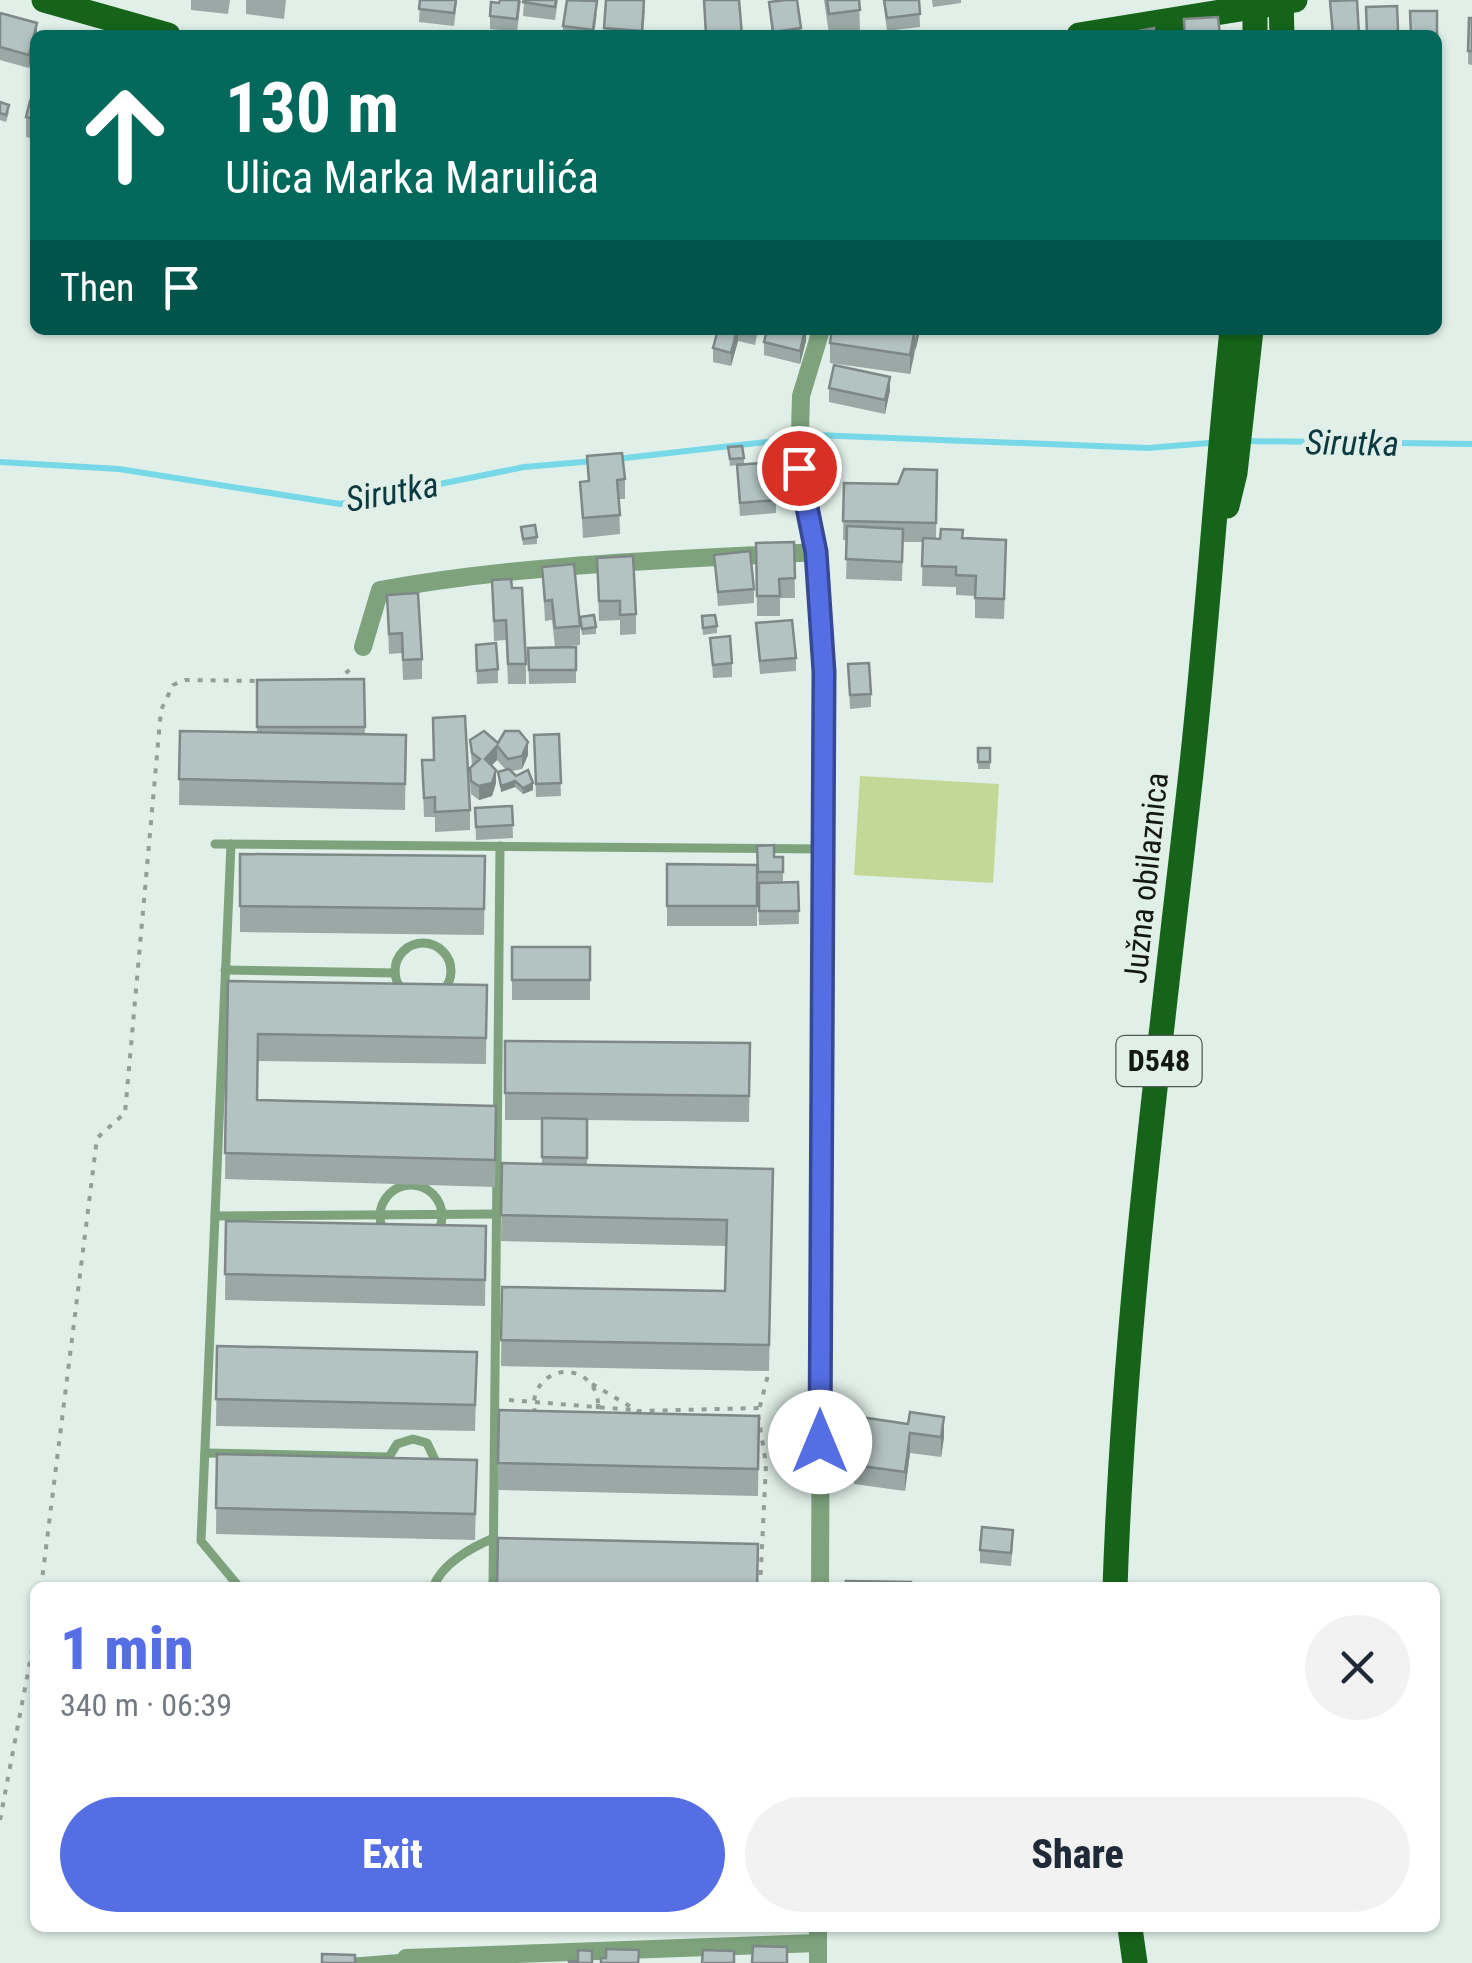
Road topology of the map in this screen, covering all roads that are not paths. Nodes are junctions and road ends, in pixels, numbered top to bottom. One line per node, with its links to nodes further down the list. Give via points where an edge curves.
1 (44, 0): 4 (main road)
2 (1288, 1): 3 (main road); 7 (main road)
3 (1255, 6): 5 (main road); 6 (main road)
4 (150, 30)
5 (1109, 30)
6 (1255, 30)
7 (1283, 30)
8 (819, 335): 12 (street, via 801,396 799,468)
9 (1231, 335): 11 (main road, Južna obilaznica / D548)
10 (1250, 335): 11 (main road, Južna obilaznica / D548, via 1235,474)
11 (1216, 534): 33 (main road, Južna obilaznica / D548, via 1136,1260)
12 (816, 552): 13 (street, via 646,561 380,590); 17 (street, via 824,672)
13 (363, 647)
14 (215, 844): 15 (lane)
15 (230, 844): 16 (lane); 18 (lane)
16 (500, 846): 17 (lane); 21 (lane)
17 (823, 849): 32 (street)
18 (225, 970): 19 (lane); 23 (lane)
19 (395, 972): 19 (lane, via 408,995 426,1000 442,992 451,967 442,950 425,943 407,948)
20 (442, 1214): 21 (lane); 22 (lane); 22 (lane, via 426,1188 406,1185 387,1196); 22 (lane, via 431,1241 412,1248 386,1234)
21 (497, 1214): 28 (lane)
22 (380, 1215): 23 (lane)
23 (215, 1216): 24 (lane)
24 (204, 1453): 25 (lane); 29 (lane, via 201,1540)
25 (389, 1457): 26 (lane, via 412,1438 426,1444 435,1460); 27 (lane)
26 (427, 1472)
27 (400, 1473)
28 (494, 1538): 30 (lane, via 473,1546); 31 (lane)
29 (235, 1582)
30 (435, 1582)
31 (493, 1582)
32 (820, 1582)
33 (1115, 1582)
34 (1131, 1932): 39 (main road)
35 (818, 1935): 36 (street); 38 (street)
36 (406, 1961): 37 (lane)
37 (342, 1963)
38 (818, 1963)
39 (1135, 1963)

